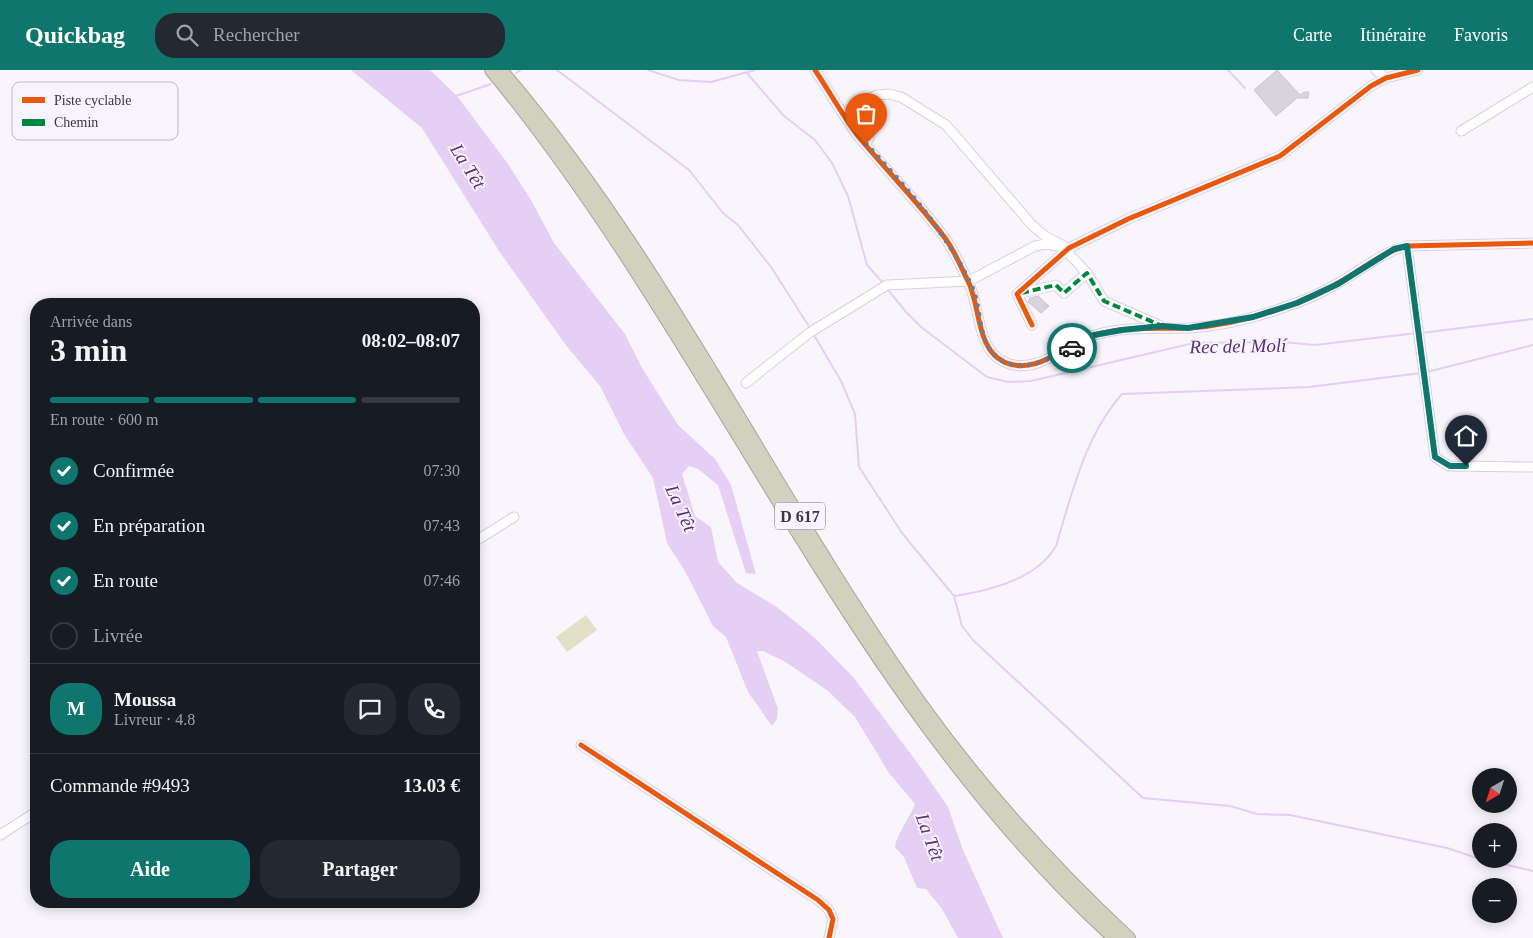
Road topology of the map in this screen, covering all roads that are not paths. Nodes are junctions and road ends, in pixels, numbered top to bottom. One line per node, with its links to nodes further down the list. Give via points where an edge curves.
1 (491, 70): 26 (highway, D 617, via 586,196 829,582 917,715 1003,823)
2 (501, 70): 27 (highway, D 617, via 571,158 630,243 877,639 922,705 1014,820)
3 (815, 70): 9 (street)
4 (1376, 70): 6 (street)
5 (1418, 70): 6 (street)
6 (1386, 78): 12 (street, via 1370,86 1280,156 1128,219)
7 (1533, 87): 8 (street)
8 (1461, 131)
9 (866, 144): 12 (street, via 868,138 859,114 864,101 889,94 900,98 946,125 1032,225); 14 (street, via 946,239)
10 (1533, 243): 11 (street)
11 (1407, 246): 17 (street, via 1394,249 1338,284 1297,303 1253,317 1188,328); 19 (street, via 1435,457 1450,466)
12 (1069, 248): 13 (street, via 1070,255); 14 (street, via 1046,244 1035,246); 15 (street)
13 (1087, 273): 15 (street, via 1064,292 1056,285); 17 (street, via 1104,300)
14 (969, 281): 17 (street, via 985,344 1004,362 1030,365 1049,359 1094,335); 18 (street, via 885,287 814,330)
15 (1016, 294): 16 (street)
16 (1032, 325)
17 (1162, 326)
18 (746, 383)
19 (1533, 467)
20 (514, 517): 21 (street)
21 (480, 538)
22 (581, 745): 25 (street, via 818,900 834,919)
23 (30, 816): 24 (street)
24 (0, 835)
25 (829, 938)
26 (1114, 938)
27 (1129, 938)

